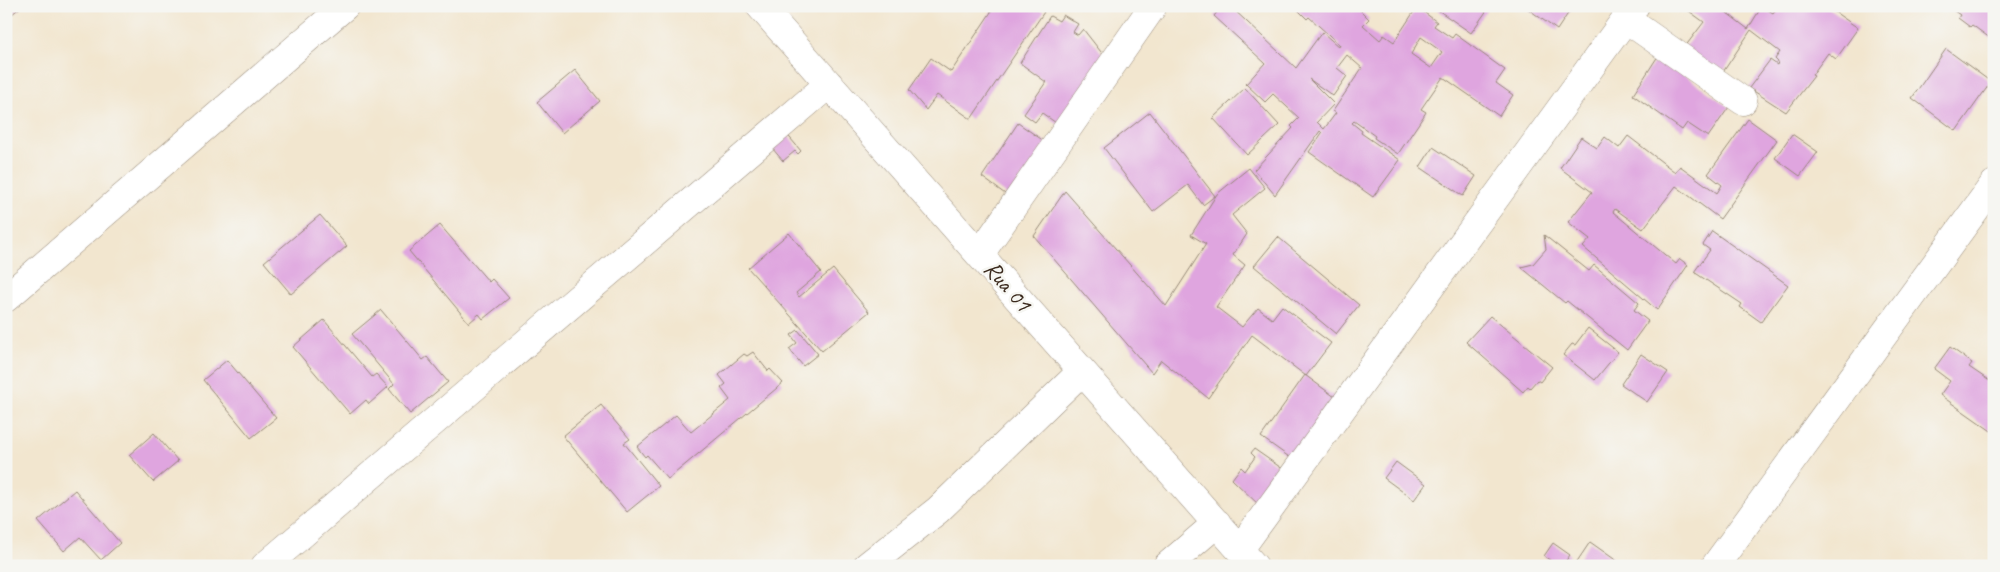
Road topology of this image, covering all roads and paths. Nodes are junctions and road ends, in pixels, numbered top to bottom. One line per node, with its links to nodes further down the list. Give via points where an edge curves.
1 (345, 6): 9 (street)
2 (760, 6): 5 (street, Rua 01)
3 (1153, 6): 8 (street)
4 (1630, 13): 6 (street); 12 (street)
5 (829, 84): 8 (street, Rua 01); 13 (street)
6 (1743, 101)
7 (1994, 184): 16 (street)
8 (980, 254): 10 (street, Rua 01)
9 (6, 298)
10 (1082, 371): 11 (street, Rua 01); 14 (street, via 938,510)
11 (1217, 523): 12 (street, Rua 01); 15 (street)
12 (1247, 557)
13 (265, 566)
14 (867, 566)
15 (1166, 566)
16 (1715, 566)

